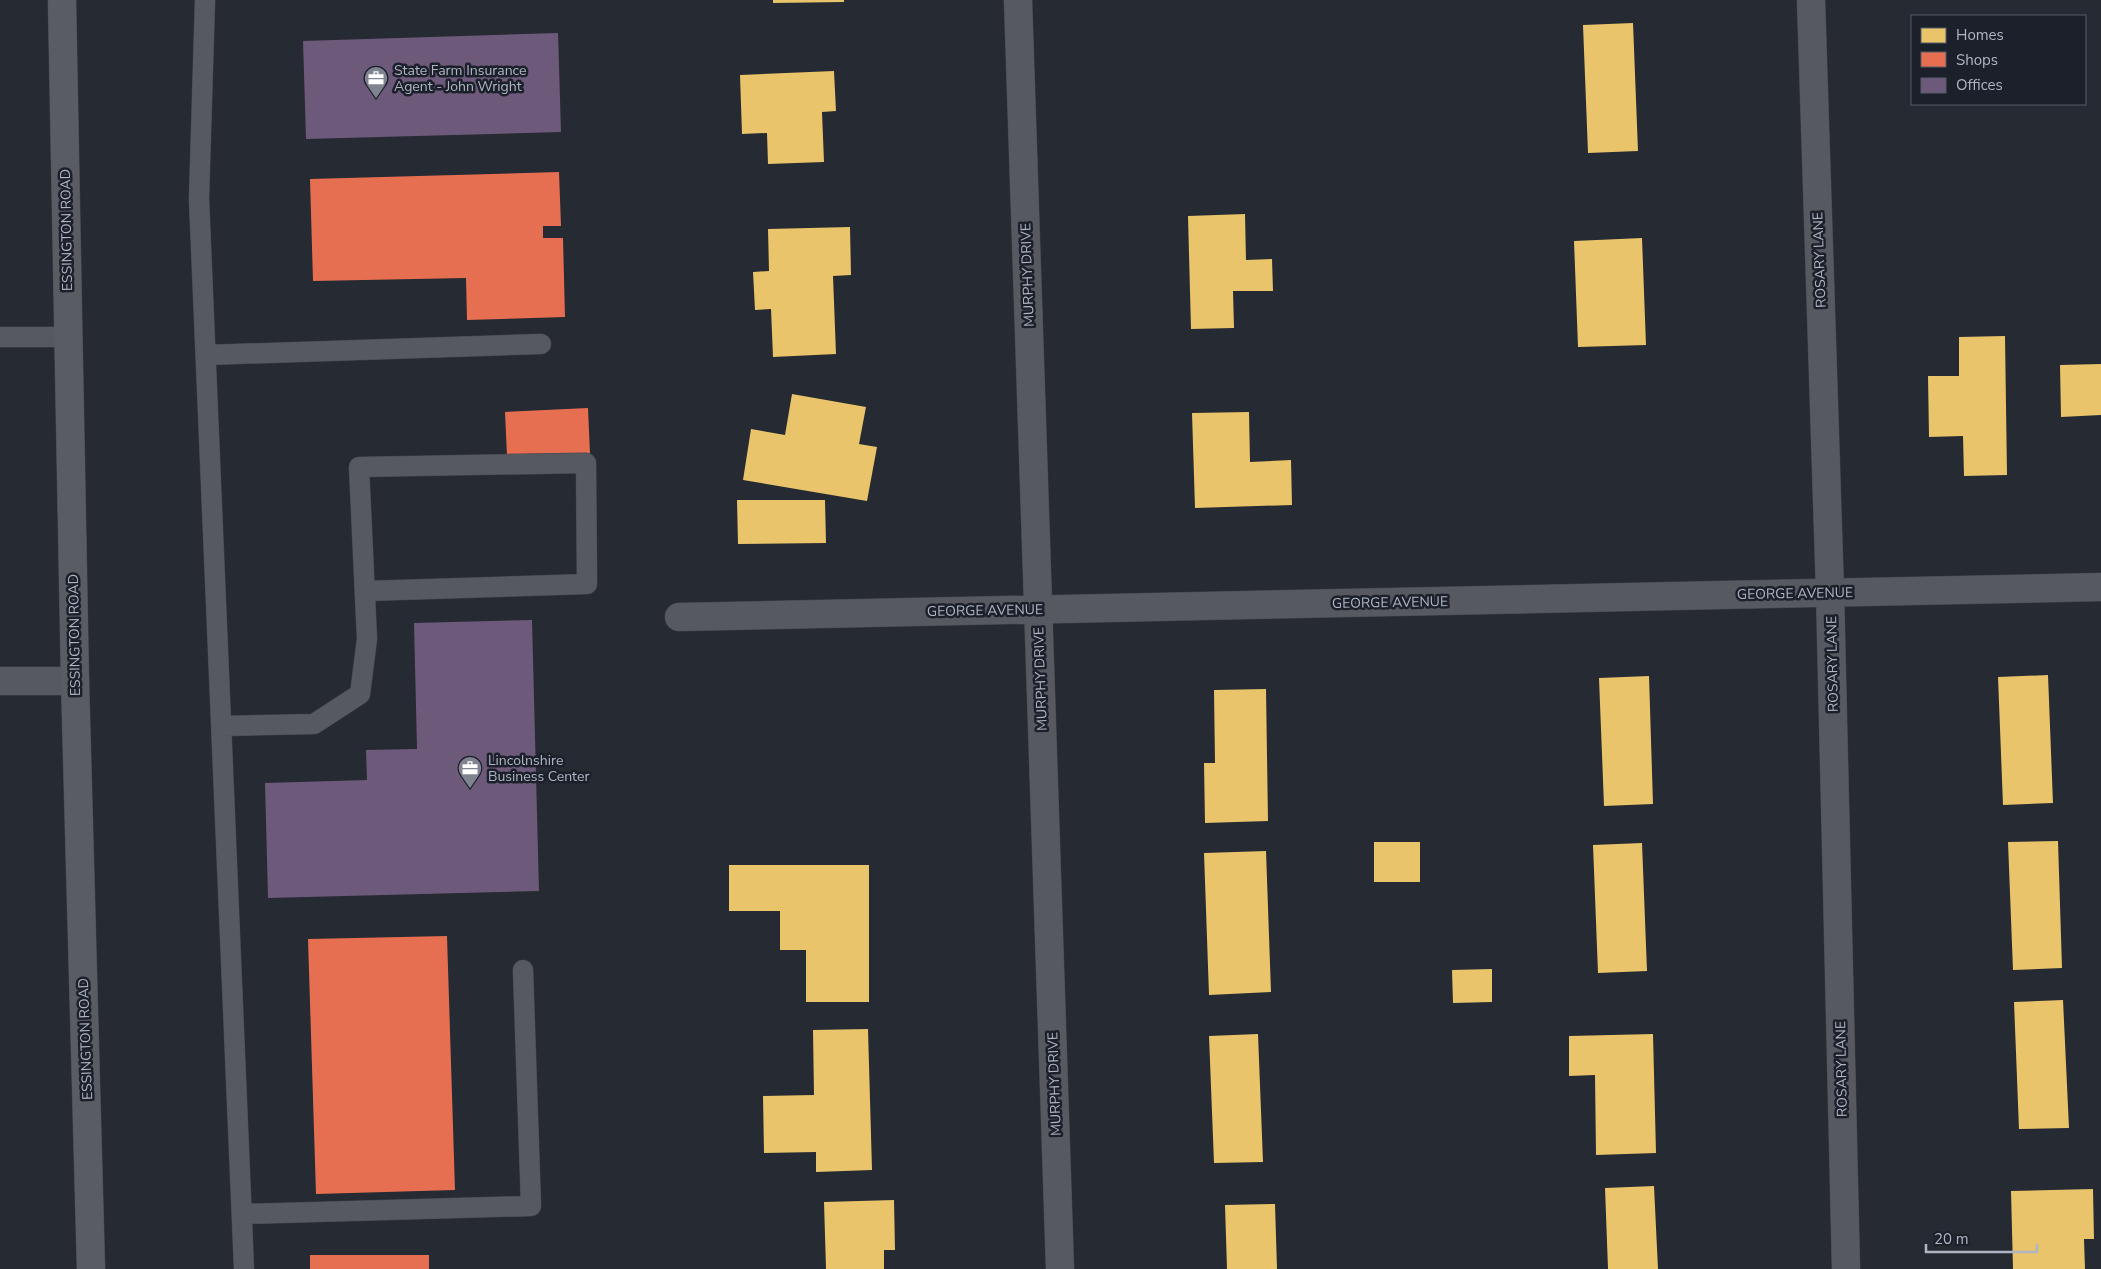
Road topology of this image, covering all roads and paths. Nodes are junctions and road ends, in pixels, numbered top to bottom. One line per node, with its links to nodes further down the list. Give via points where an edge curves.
1 (62, 0): 6 (main road, ESSINGTON ROAD)
2 (204, 0): 8 (lane, via 200,199)
3 (1018, 0): 12 (street, MURPHY DRIVE)
4 (1811, 0): 11 (street, ROSARY LANE)
5 (0, 337): 6 (lane)
6 (68, 337): 15 (main road, ESSINGTON ROAD)
7 (541, 344): 8 (lane)
8 (206, 355): 16 (lane)
9 (2101, 587): 11 (street, GEORGE AVENUE)
10 (366, 591): 10 (lane, via 360,466 586,463 587,584); 16 (lane, via 367,639 360,694 314,724)
11 (1830, 592): 12 (street, GEORGE AVENUE); 22 (street, ROSARY LANE)
12 (1038, 609): 13 (street, GEORGE AVENUE); 21 (street, MURPHY DRIVE)
13 (680, 616)
14 (0, 681): 15 (street)
15 (75, 681): 19 (main road, ESSINGTON ROAD)
16 (222, 726): 18 (lane)
17 (523, 970): 18 (lane, via 531,1206)
18 (242, 1214): 20 (lane)
19 (91, 1269)
20 (244, 1269)
21 (1060, 1269)
22 (1846, 1269)

